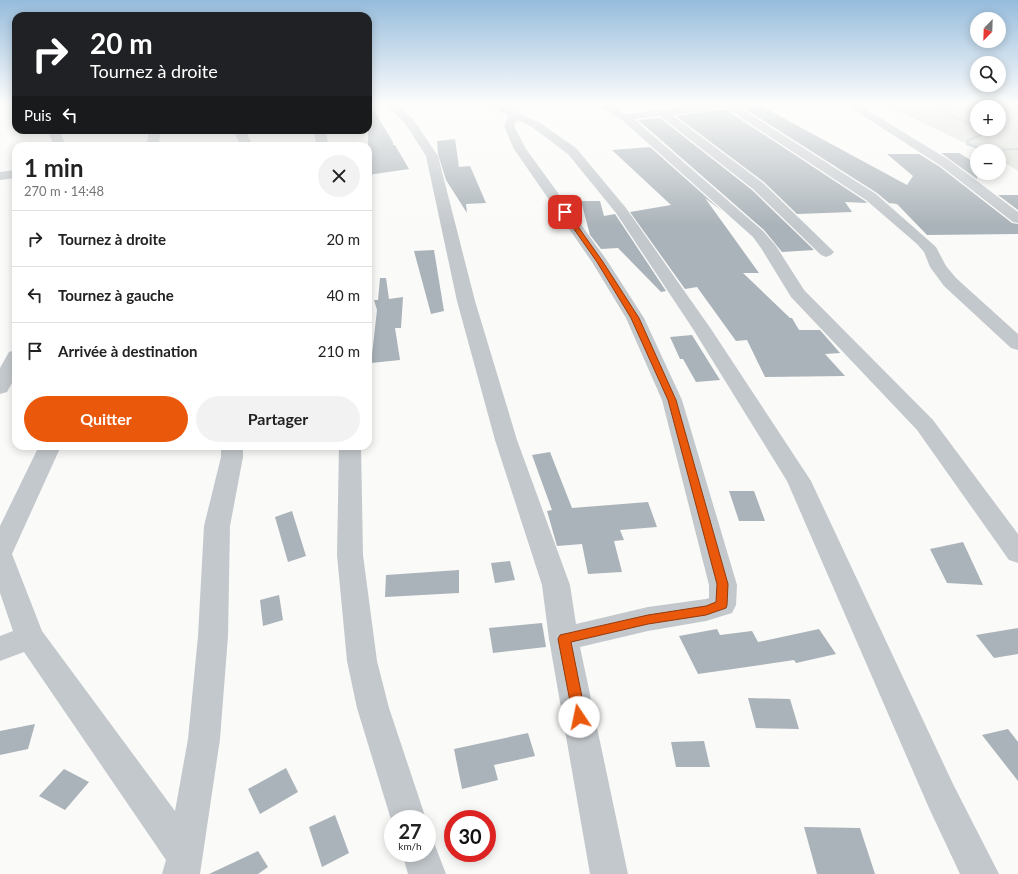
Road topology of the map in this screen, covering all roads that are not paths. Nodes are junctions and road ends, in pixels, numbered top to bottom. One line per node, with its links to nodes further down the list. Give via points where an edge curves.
1 (425, 145): 22 (street, via 432,156 466,301 506,440 556,585)
2 (518, 145): 22 (street, via 600,262 635,318 672,400 723,584 722,605)
3 (563, 145): 29 (street, via 572,151 621,211 702,329 799,481 941,796)
4 (657, 145): 19 (street, via 758,234 797,293 925,425)
5 (704, 145): 11 (street, via 763,190)
6 (789, 145): 12 (street, via 871,197 922,241 931,250 938,267 950,282)
7 (917, 145): 10 (street, via 945,162)
8 (12, 174): 9 (street)
9 (0, 176)
10 (1018, 219)
11 (826, 252)
12 (1018, 344)
13 (12, 364): 14 (street)
14 (0, 388)
15 (48, 450): 18 (street)
16 (232, 450): 26 (street, via 217,526 213,636 204,739)
17 (350, 450): 24 (street, via 350,554 362,661 373,708)
18 (0, 553)
19 (1018, 553)
20 (0, 556): 21 (street)
21 (30, 637): 23 (street); 26 (street)
22 (564, 639): 28 (street)
23 (0, 649)
24 (405, 810)
25 (423, 862): 27 (street)
26 (183, 865)
27 (427, 874)
28 (609, 874)
29 (980, 874)

